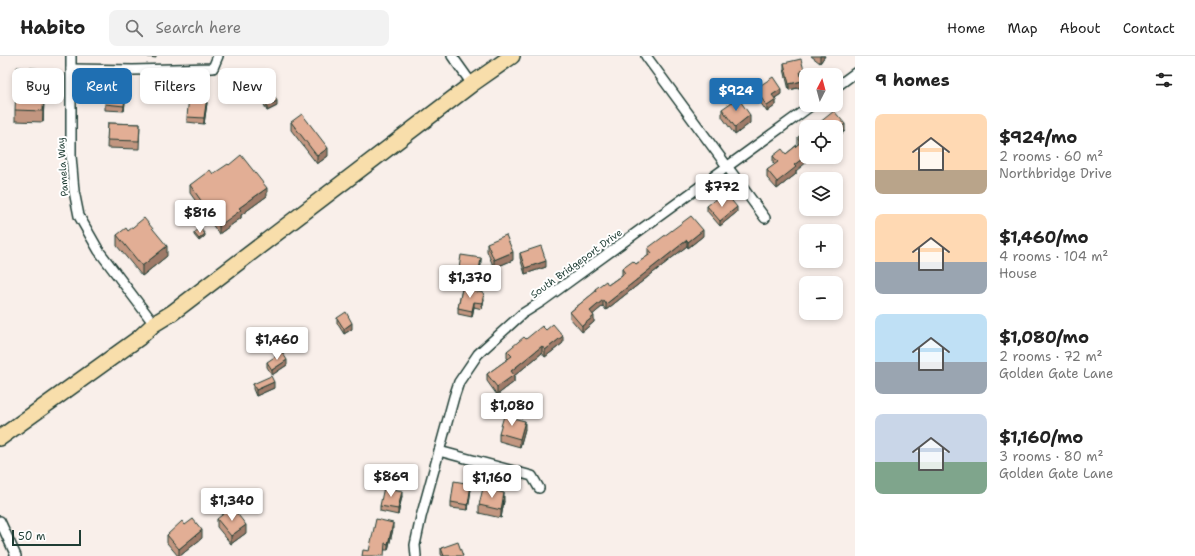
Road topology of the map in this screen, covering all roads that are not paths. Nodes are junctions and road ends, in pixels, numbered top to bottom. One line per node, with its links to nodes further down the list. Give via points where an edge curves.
1 (71, 56): 6 (street, Pamela Way)
2 (218, 56): 6 (street, via 213,68)
3 (452, 56): 9 (street)
4 (512, 56): 9 (highway)
5 (646, 56): 11 (street)
6 (71, 69): 13 (street, Pamela Way, via 71,156 79,216 99,251)
7 (855, 73): 8 (street)
8 (843, 82)
9 (472, 84): 13 (highway, via 172,313)
10 (803, 112): 11 (street, South Bridgeport Drive)
11 (728, 167): 12 (street); 15 (street, South Bridgeport Drive, via 522,314 478,354 459,382)
12 (765, 218)
13 (154, 324): 14 (highway)
14 (0, 438)
15 (438, 451): 16 (street, via 532,476); 19 (street, South Bridgeport Drive, via 415,545)
16 (539, 488)
17 (0, 522): 18 (street)
18 (16, 556)
19 (416, 556)

